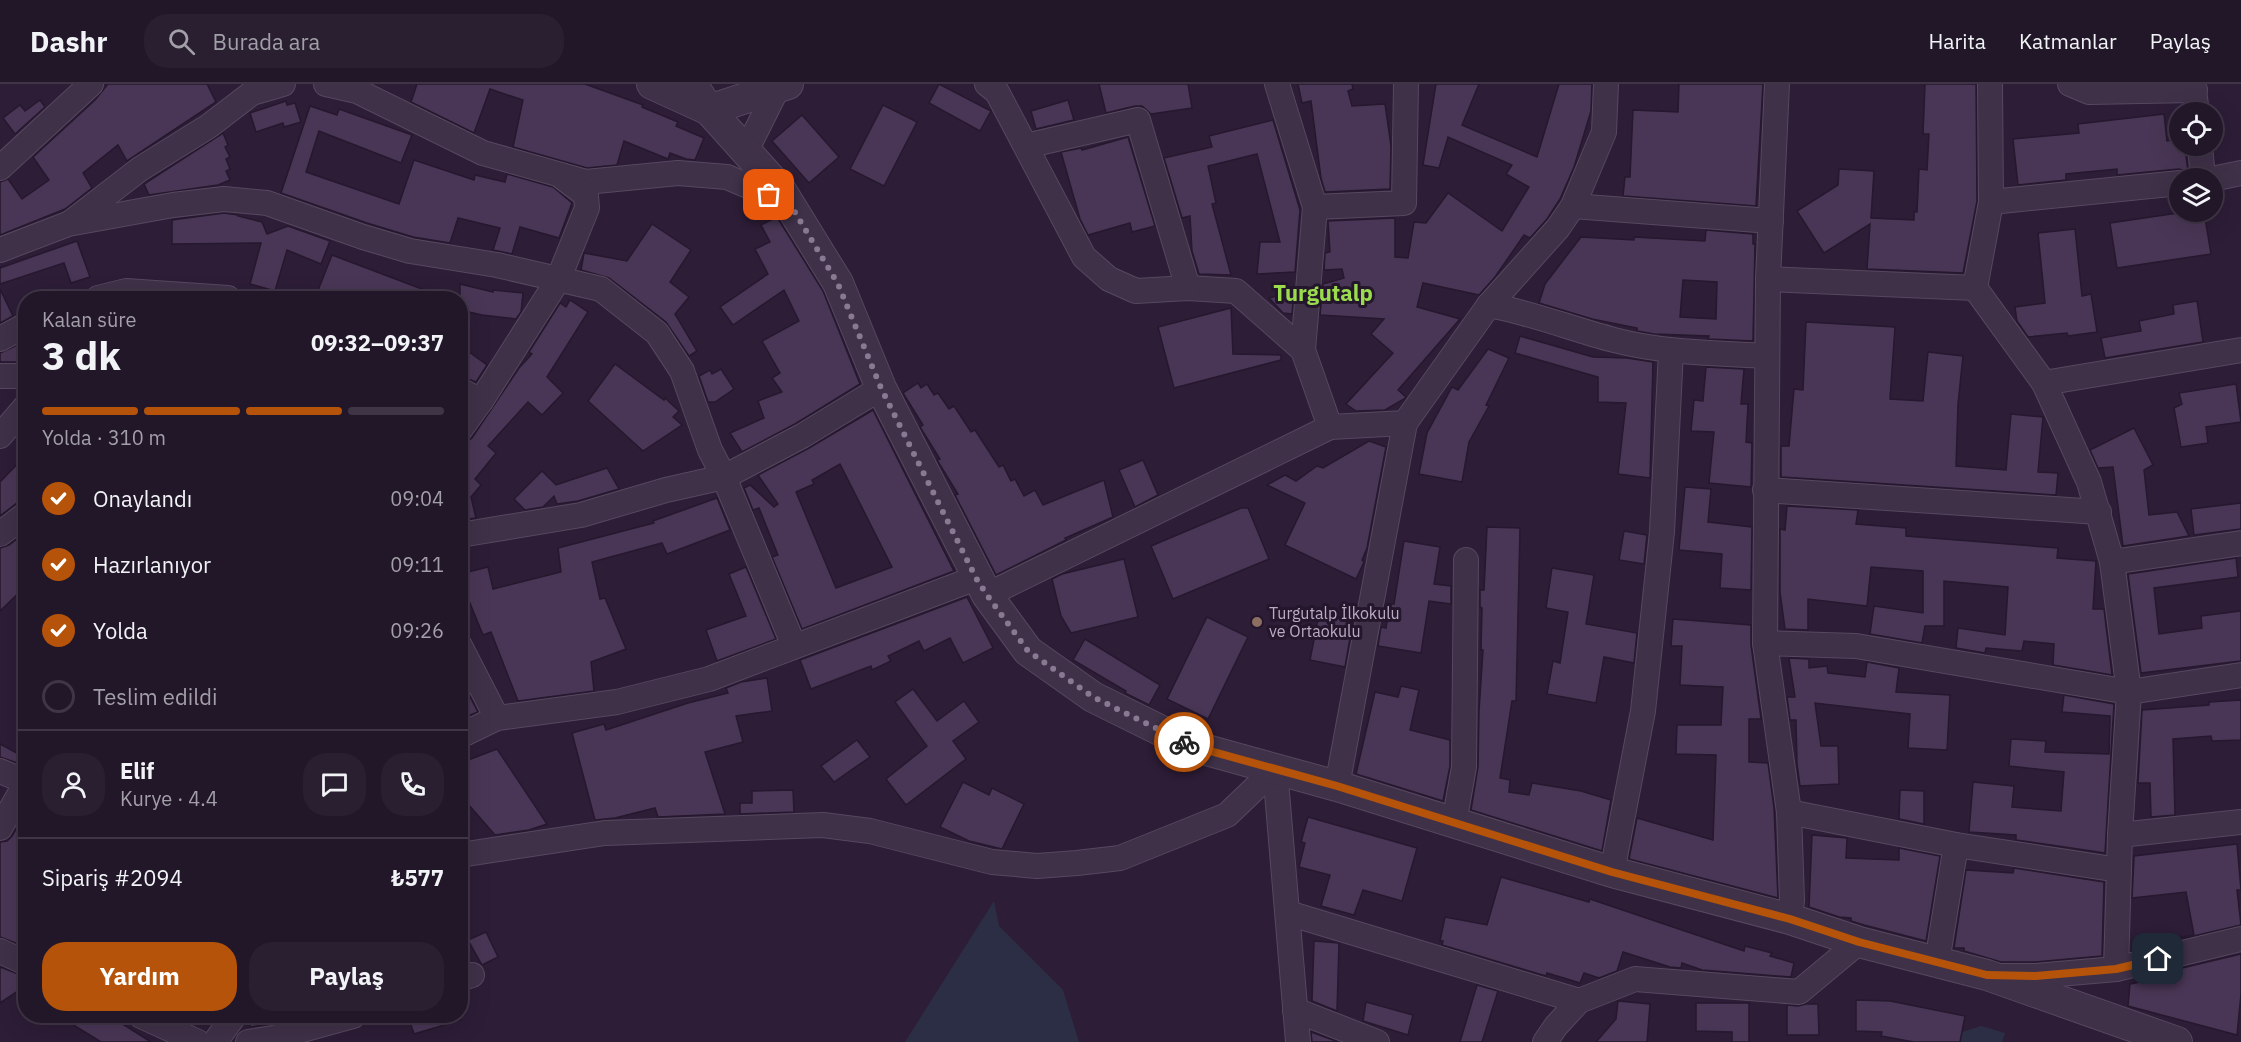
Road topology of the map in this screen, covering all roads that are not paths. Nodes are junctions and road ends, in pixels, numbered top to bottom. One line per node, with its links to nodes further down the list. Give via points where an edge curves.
1 (91, 84): 18 (street)
2 (283, 84): 28 (street, via 252,93)
3 (326, 84): 20 (street, via 357,91 483,153)
4 (652, 84): 15 (street)
5 (692, 84): 15 (street)
6 (987, 84): 16 (street, via 997,92)
7 (1277, 84): 26 (street)
8 (1406, 84): 26 (street, via 1404,203)
9 (1606, 84): 25 (street, via 1604,132)
10 (1777, 84): 27 (street)
11 (1990, 84): 23 (street)
12 (2070, 84): 14 (street, via 2090,92)
13 (781, 85): 15 (street); 17 (street)
14 (2195, 95)
15 (709, 110): 17 (street)
16 (1026, 146): 32 (street, via 1084,257 1109,279 1136,291); 32 (street, via 1138,120)
17 (746, 151): 24 (street)
18 (0, 168)
19 (2241, 173): 21 (street)
20 (558, 174): 24 (street, via 586,182 678,173 728,177); 31 (street, via 586,195 587,208)
21 (2223, 177)
22 (2169, 184): 23 (street)
23 (1990, 202): 33 (street)
24 (790, 204): 44 (street, via 838,284)
25 (1573, 206): 27 (street); 34 (street)
26 (1315, 207): 37 (street)
27 (1771, 221): 30 (street)
28 (68, 224): 29 (street); 31 (street, via 224,199 267,203 410,251)
29 (0, 250)
30 (1768, 279): 33 (street); 40 (street)
31 (558, 280): 45 (street); 50 (street, via 601,289 657,333 682,371 710,450)
32 (1188, 288): 37 (street, via 1236,291)
33 (1975, 288): 43 (street)
34 (1489, 305): 39 (street, via 1615,340); 47 (street)
35 (18, 329): 36 (street)
36 (0, 339)
37 (1303, 350): 48 (street)
38 (2241, 350): 43 (street)
39 (1671, 351): 40 (street); 80 (street, via 1662,532 1643,711)
40 (1766, 356): 51 (street)
41 (0, 376): 42 (street)
42 (18, 376)
43 (2044, 383): 52 (street, via 2090,482)
44 (881, 388): 50 (street); 59 (street)
45 (471, 396)
46 (18, 415): 49 (street)
47 (1406, 423): 48 (street); 70 (street)
48 (1330, 427): 59 (street)
49 (0, 436)
50 (724, 477): 55 (street, via 581,515); 61 (street)
51 (1766, 490): 52 (street); 60 (street)
52 (2099, 512): 58 (street)
53 (18, 520): 54 (street)
54 (0, 534)
55 (468, 535)
56 (2241, 543): 58 (street)
57 (1466, 560): 74 (street, via 1464,767)
58 (2112, 562): 64 (street)
59 (982, 586): 61 (street); 67 (street, via 1028,651 1093,697 1192,746)
60 (1766, 643): 64 (street, via 1856,646); 72 (street)
61 (794, 646): 65 (street, via 709,679 617,702)
62 (468, 662): 65 (street)
63 (2241, 675): 64 (street)
64 (2129, 692): 76 (street)
65 (497, 718): 66 (street)
66 (468, 732)
67 (1275, 769): 70 (street); 78 (street, via 1227,815 1120,858 1077,863 1036,866 992,862 870,831 823,825 605,833); 81 (street)
68 (0, 771): 69 (street)
69 (18, 779)
70 (1337, 786): 74 (street)
71 (18, 796): 75 (street)
72 (1789, 812): 77 (street); 82 (street)
73 (2241, 822): 76 (street)
74 (1454, 823): 80 (street)
75 (0, 828)
76 (2120, 836): 79 (street)
77 (1956, 845): 79 (street); 87 (street)
78 (468, 853)
79 (2119, 870): 88 (street)
80 (1612, 872): 82 (street)
81 (1288, 913): 90 (street); 91 (street)
82 (1790, 919): 84 (street)
83 (2241, 939): 88 (street)
84 (1859, 942): 87 (street); 90 (street, via 1799,992 1635,979)
85 (0, 951): 86 (street)
86 (18, 959)
87 (1937, 962): 89 (street)
88 (2116, 969): 89 (street, via 2036,976)
89 (1987, 975): 101 (street)
90 (1579, 1001): 100 (street)
91 (1295, 1010): 98 (street); 99 (street)
92 (156, 1023): 95 (street)
93 (229, 1023): 96 (street)
94 (328, 1023): 97 (street)
95 (198, 1042)
96 (215, 1042)
97 (248, 1042)
98 (1298, 1042)
99 (1377, 1042)
100 (1545, 1042)
101 (2177, 1042)

